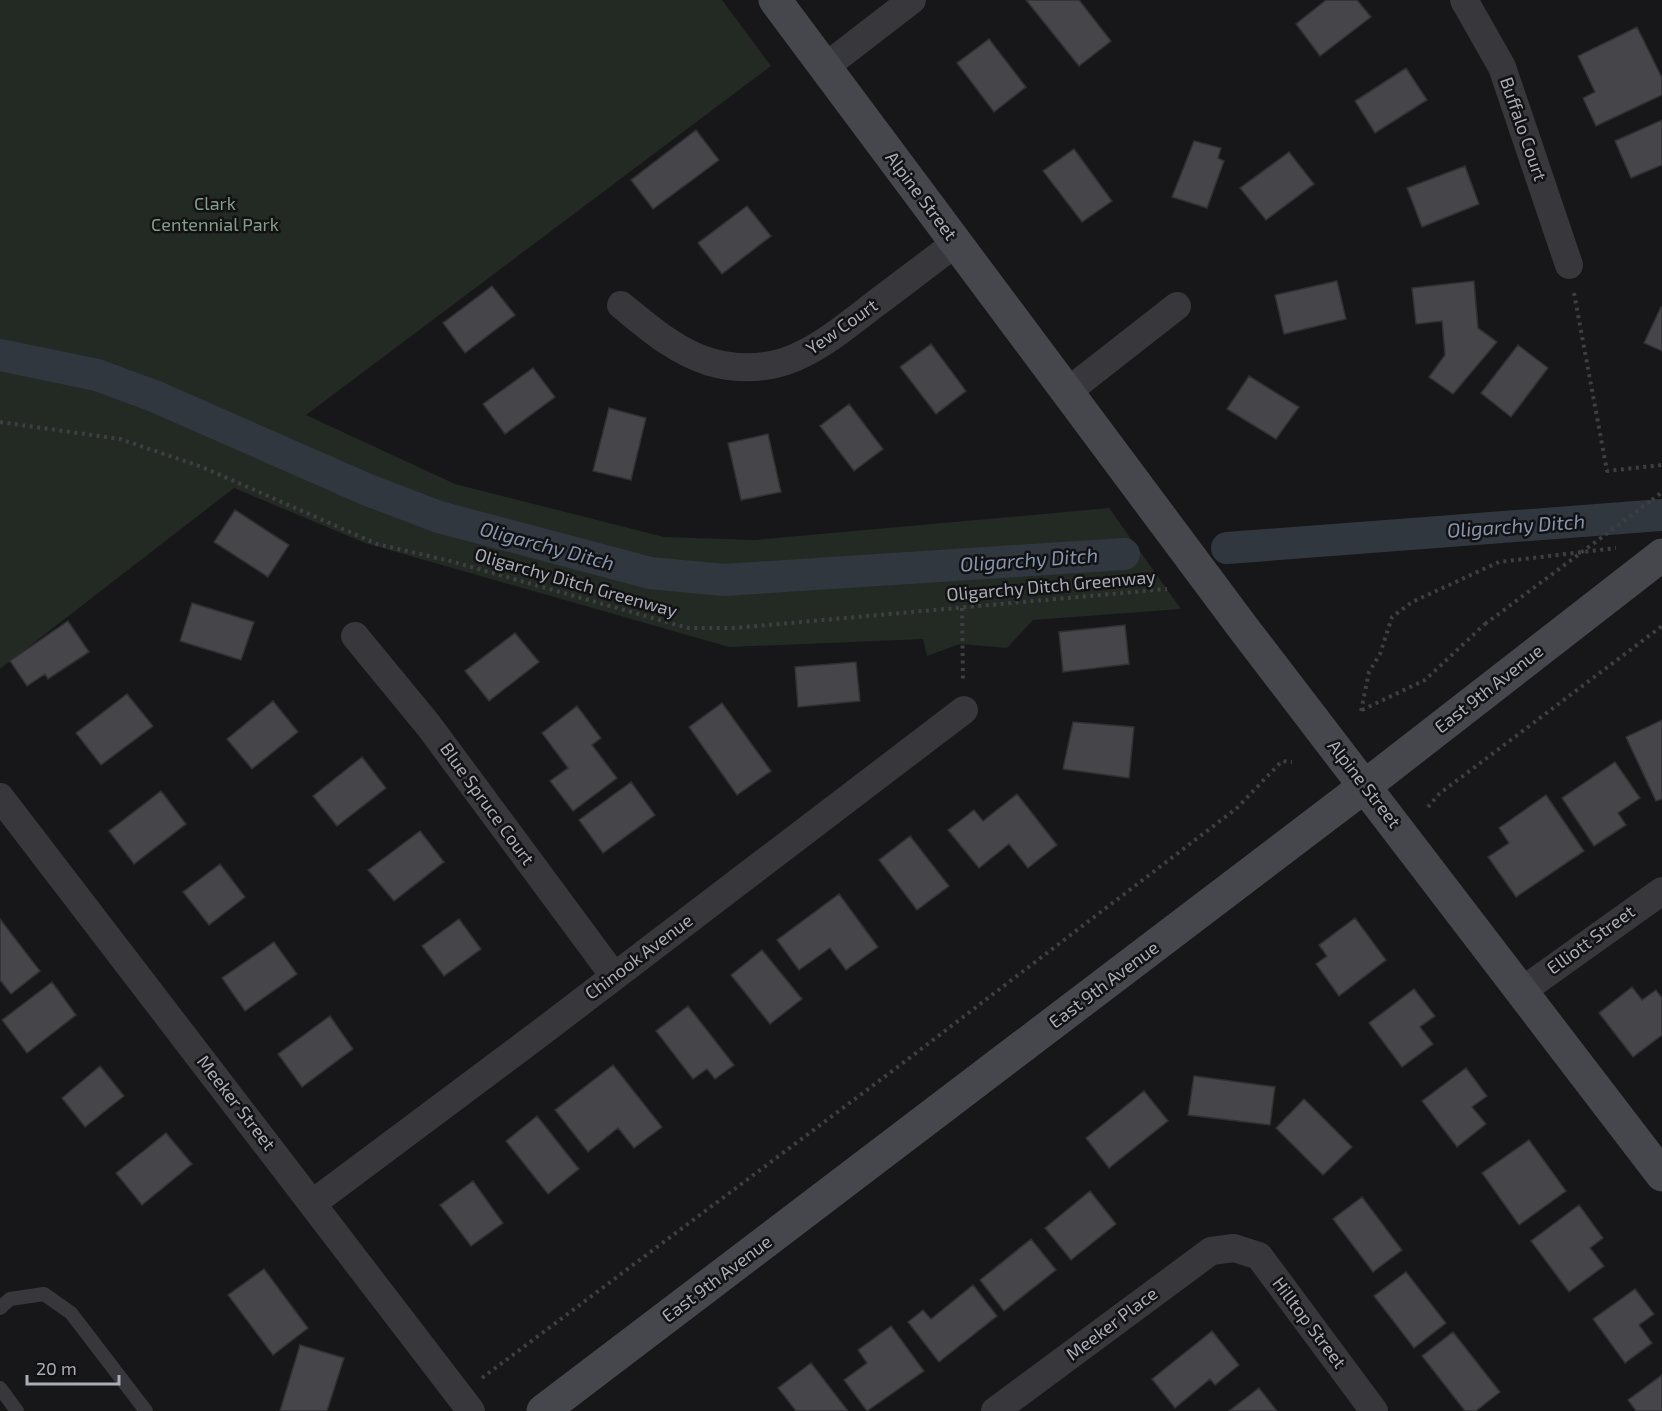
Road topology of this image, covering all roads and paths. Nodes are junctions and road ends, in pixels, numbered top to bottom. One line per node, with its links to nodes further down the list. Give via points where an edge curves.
1 (775, 0): 4 (street, Alpine Street)
2 (912, 0): 4 (street)
3 (1464, 0): 6 (street, Buffalo Court, via 1502,67)
4 (825, 67): 5 (street, Alpine Street)
5 (956, 243): 7 (street, Yew Court, via 817,349 782,363 745,368 709,362 658,336); 9 (street, Alpine Street)
6 (1569, 265): 11 (path, via 1607,471)
7 (621, 305)
8 (1177, 306): 9 (street)
9 (1067, 392): 21 (street, Alpine Street)
10 (0, 422): 16 (path, Oligarchy Ditch Greenway, via 120,440 202,467 377,544 688,628 734,628)
11 (1662, 465)
12 (1662, 492): 13 (path, bridge, via 1652,500 1485,624 1425,680 1362,711 1369,672 1380,654 1392,617 1412,602 1499,562 1547,554)
13 (1628, 548)
14 (1662, 555): 21 (street, East 9th Avenue)
15 (1167, 589): 16 (path, Oligarchy Ditch Greenway)
16 (962, 608): 19 (path)
17 (1662, 626): 23 (path, via 1439,794)
18 (355, 636): 25 (street, Blue Spruce Court, via 429,726)
19 (964, 710): 25 (street, Chinook Avenue)
20 (1292, 762): 31 (path, via 1282,761 1237,808)
21 (1365, 786): 26 (street, Alpine Street); 36 (street, East 9th Avenue)
22 (0, 796): 28 (street, Meeker Street)
23 (1428, 807)
24 (1662, 891): 26 (street, Elliott Street)
25 (614, 976): 28 (street, Chinook Avenue)
26 (1522, 991): 27 (street, Alpine Street)
27 (1662, 1175)
28 (313, 1203): 35 (street, Meeker Street)
29 (1234, 1248): 37 (street, Meeker Place, via 1210,1251); 38 (street, Hilltop Street, via 1258,1256)
30 (0, 1308): 34 (lane, via 10,1299 44,1294 71,1313)
31 (477, 1382)
32 (0, 1388): 33 (lane)
33 (17, 1411)
34 (146, 1411)
35 (471, 1411)
36 (543, 1411)
37 (995, 1411)
38 (1374, 1411)

